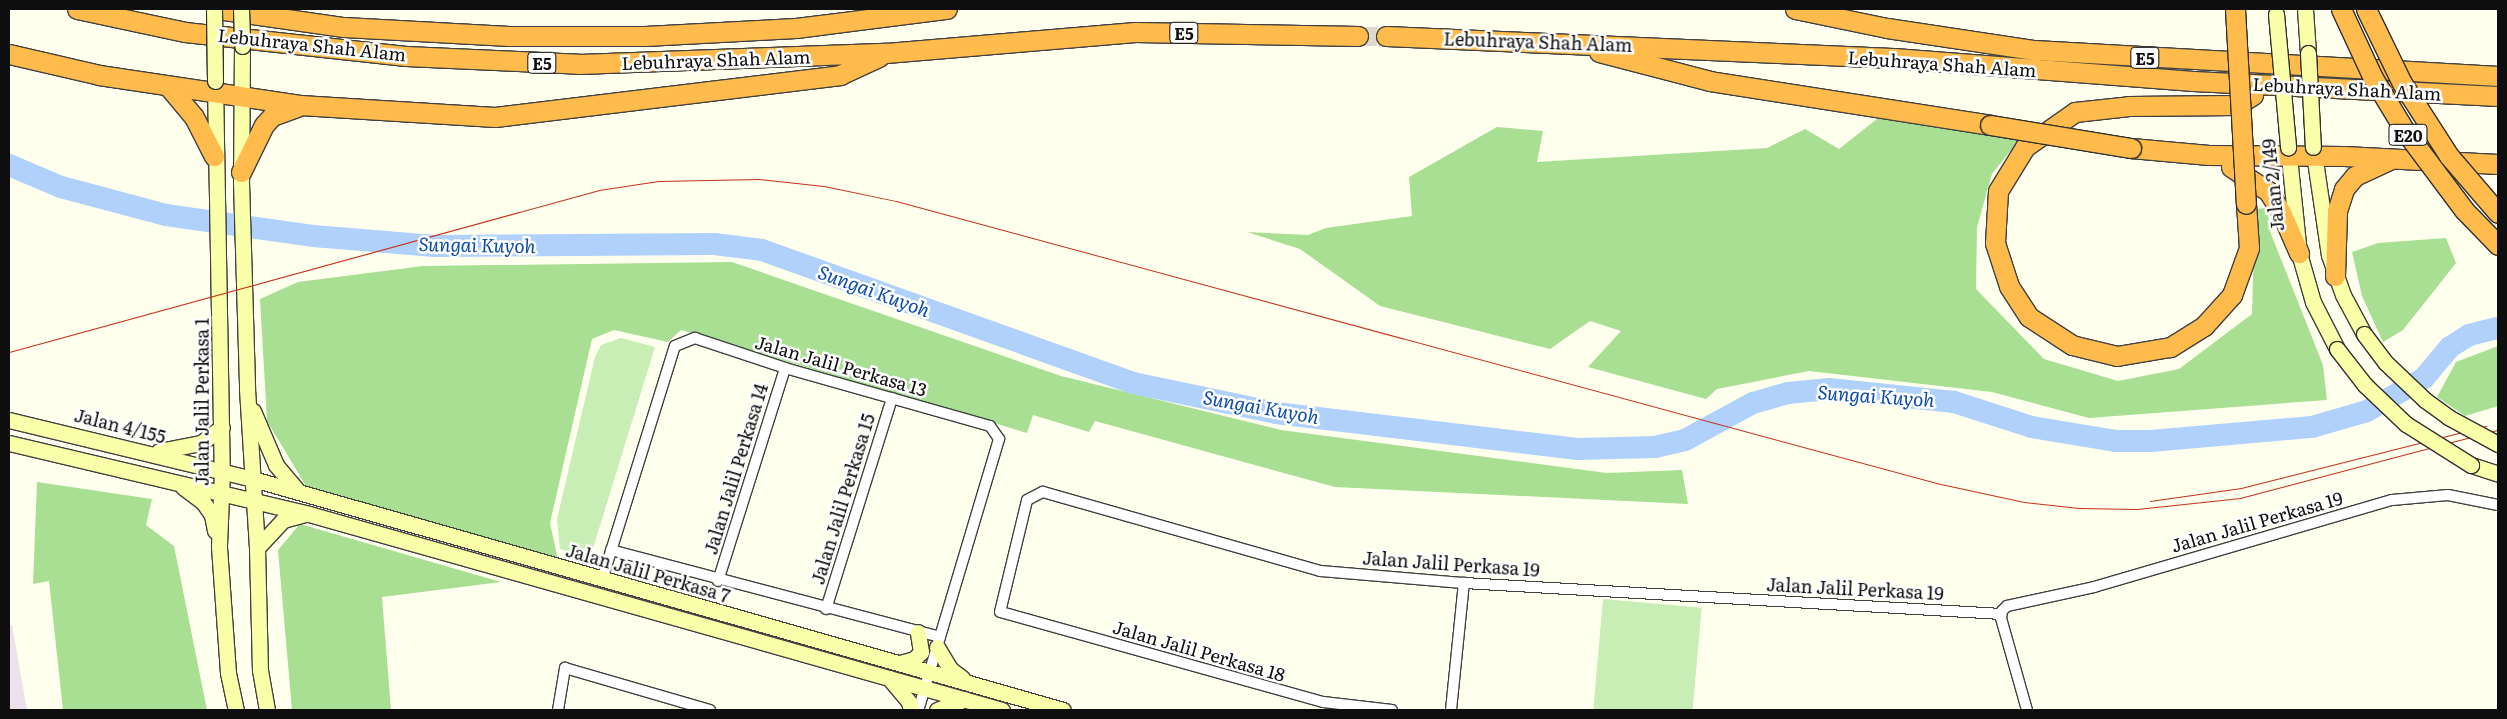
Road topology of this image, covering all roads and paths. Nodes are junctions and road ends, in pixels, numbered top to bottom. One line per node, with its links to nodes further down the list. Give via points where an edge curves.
1 (77, 9): 14 (highway, Lebuhraya Shah Alam / E5, via 184,32 406,56 579,64)
2 (216, 9): 4 (highway, Lebuhraya Shah Alam / E5, via 344,27 509,36 645,36 796,28); 19 (main road, Jalan Jalil Perkasa 1, bridge)
3 (241, 9): 20 (main road, bridge)
4 (948, 9)
5 (1795, 9): 16 (highway, Lebuhraya Shah Alam / E5, via 1962,42 2034,50)
6 (2235, 9): 17 (highway, bridge, via 2246,204 2249,248 2232,295 2204,326 2170,347 2117,356 2072,345 2029,317 2009,286 1995,243 1998,191 2025,147 2075,112 2129,106 2237,104)
7 (2341, 9): 31 (highway, E20, bridge, via 2373,78 2405,131 2464,210)
8 (2366, 9): 30 (highway, E20, bridge, via 2402,83 2449,156)
9 (2305, 10): 24 (main road, bridge)
10 (2276, 11): 23 (main road, Jalan 2/149, bridge)
11 (1358, 36): 14 (highway, Lebuhraya Shah Alam / E5, via 1135,32)
12 (1386, 36): 13 (highway, Lebuhraya Shah Alam / E5)
13 (1562, 42): 17 (highway, Lebuhraya Shah Alam / E5, via 1894,58); 25 (highway, bridge, via 1710,81 2131,148)
14 (886, 53): 22 (highway, via 840,75 495,117)
15 (9, 54): 18 (highway)
16 (2498, 76)
17 (2270, 85): 21 (highway, Lebuhraya Shah Alam / E5)
18 (168, 86): 19 (highway); 26 (highway, via 194,117)
19 (215, 87): 20 (highway); 26 (main road, Jalan Jalil Perkasa 1)
20 (241, 91): 22 (highway); 29 (main road)
21 (2498, 96)
22 (306, 105): 29 (highway, via 272,116 257,135)
23 (2288, 151): 24 (highway); 25 (highway); 32 (main road, Jalan 2/149)
24 (2314, 152): 27 (highway); 33 (main road)
25 (2209, 154): 32 (highway, via 2251,176 2268,191)
26 (214, 156): 38 (main road, Jalan Jalil Perkasa 1)
27 (2396, 158): 28 (highway); 33 (highway, via 2355,176 2344,189 2337,211)
28 (2498, 164)
29 (241, 177): 35 (main road)
30 (2498, 213)
31 (2498, 245)
32 (2299, 253): 43 (main road, Jalan 2/149, bridge, via 2313,302 2337,349 2365,386 2406,424 2472,465)
33 (2335, 276): 40 (main road, bridge, via 2364,334 2386,362 2425,400 2448,417)
34 (785, 368): 36 (street, Jalan Jalil Perkasa 13); 53 (street, Jalan Jalil Perkasa 13, via 695,338 675,346); 55 (street, Jalan Jalil Perkasa 14)
35 (248, 397): 44 (main road); 46 (main road, via 276,464)
36 (892, 398): 57 (street, Jalan Jalil Perkasa 15); 61 (street, Jalan Jalil Perkasa 13, via 990,426 999,439)
37 (9, 420): 41 (main road, Jalan 4/155)
38 (222, 427): 41 (main road, via 201,443); 42 (main road, Jalan Jalil Perkasa 1)
39 (9, 443): 45 (main road)
40 (2498, 444)
41 (148, 452): 42 (main road, Jalan 4/155)
42 (222, 470): 44 (main road, Jalan Jalil Perkasa 7); 47 (main road, Jalan Jalil Perkasa 1)
43 (2498, 474)
44 (253, 479): 46 (main road, Jalan Jalil Perkasa 7); 48 (main road)
45 (178, 483): 47 (main road); 51 (main road, via 208,508)
46 (298, 492): 54 (main road, Jalan Jalil Perkasa 7)
47 (221, 493): 48 (main road, Jalan Jalil Perkasa 7); 51 (main road, Jalan Jalil Perkasa 1)
48 (255, 502): 50 (main road, Jalan Jalil Perkasa 7); 52 (main road)
49 (2498, 505): 59 (street, Jalan Jalil Perkasa 19, via 2448,495 2392,500 2094,587 2007,606)
50 (309, 514): 52 (main road, via 283,520); 64 (main road, Jalan Jalil Perkasa 7)
51 (219, 547): 68 (main road, Jalan Jalil Perkasa 1, via 228,673)
52 (257, 548): 69 (main road, via 260,670)
53 (611, 550): 54 (street, Jalan Jalil Perkasa 13); 55 (street)
54 (602, 580): 62 (main road, Jalan Jalil Perkasa 7)
55 (718, 581): 57 (street)
56 (1464, 583): 58 (street, Jalan Jalil Perkasa 19, via 1320,571 1043,492 1027,500); 59 (street, Jalan Jalil Perkasa 19); 78 (street)
57 (826, 609): 60 (street)
58 (1000, 612): 77 (street, Jalan Jalil Perkasa 18, via 1323,702)
59 (2001, 616): 79 (street)
60 (918, 632): 61 (street); 62 (main road, via 921,652 914,659)
61 (938, 642): 63 (street, Jalan Jalil Perkasa 13); 65 (main road, via 953,673)
62 (900, 663): 63 (main road, Jalan Jalil Perkasa 7)
63 (930, 671): 65 (main road, Jalan Jalil Perkasa 7); 66 (street, Jalan Jalil Perkasa 13)
64 (889, 678): 66 (main road, Jalan Jalil Perkasa 7); 72 (main road, via 909,702)
65 (967, 682): 76 (main road, Jalan Jalil Perkasa 7)
66 (925, 688): 67 (main road, Jalan Jalil Perkasa 7); 73 (street, Jalan Jalil Perkasa 13)
67 (965, 699): 74 (main road); 75 (main road, Jalan Jalil Perkasa 7)
68 (236, 710)
69 (267, 710)
70 (558, 710): 71 (street, via 565,668)
71 (710, 710)
72 (911, 710)
73 (918, 710)
74 (938, 710)
75 (1002, 710)
76 (1063, 710)
77 (1392, 710)
78 (1451, 710)
79 (2028, 710)

